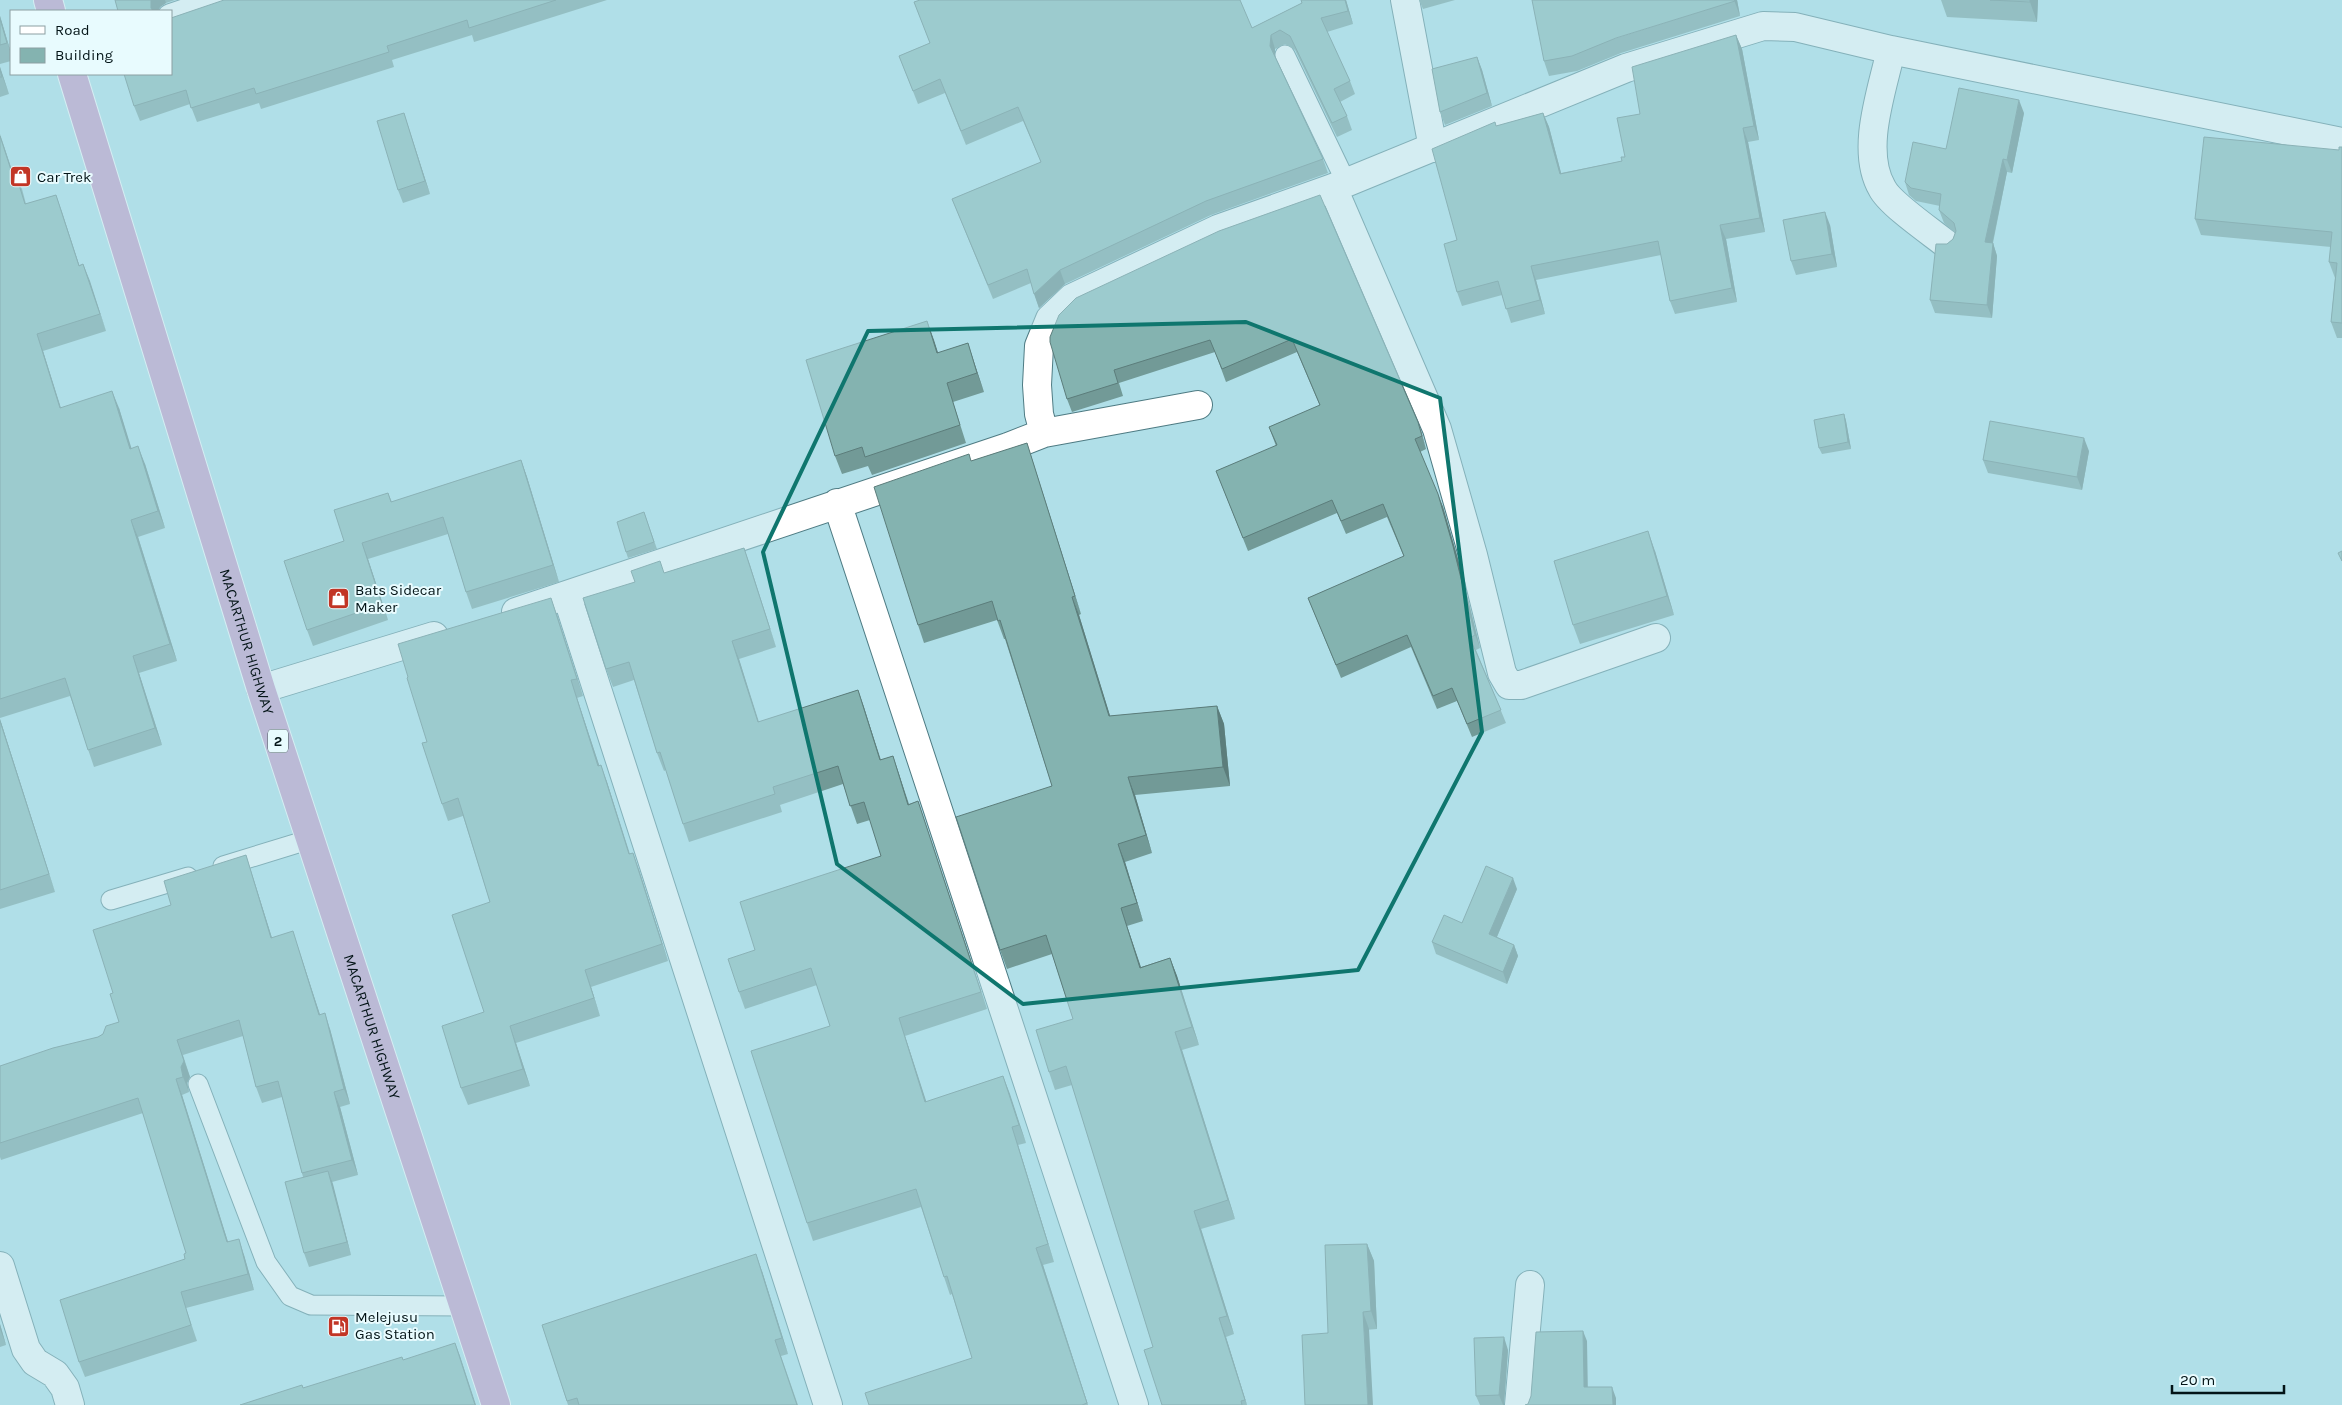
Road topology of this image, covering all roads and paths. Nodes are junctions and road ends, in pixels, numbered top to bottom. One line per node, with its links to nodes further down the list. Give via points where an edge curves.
1 (224, 0): 3 (street)
2 (1406, 0): 8 (street)
3 (172, 18)
4 (1891, 50): 7 (street); 8 (street, via 1795,27 1763,26 1626,68); 10 (street, via 1873,131 1874,169 1882,190)
5 (1285, 55): 9 (lane)
6 (72, 75): 18 (highway, MACARTHUR HIGHWAY / 2)
7 (2342, 142)
8 (1433, 148): 9 (street)
9 (1340, 185): 12 (street, via 1218,229 1072,298 1050,319 1039,346 1037,385); 17 (street, via 1436,429 1473,555 1502,672 1510,685 1521,685)
10 (1945, 243)
11 (1198, 405): 12 (street)
12 (1044, 433): 13 (street)
13 (837, 503): 14 (street); 28 (street)
14 (567, 596): 15 (street); 27 (street)
15 (490, 620)
16 (462, 628): 18 (street)
17 (1656, 638)
18 (261, 689): 19 (highway, MACARTHUR HIGHWAY / 2)
19 (311, 839): 20 (lane); 24 (highway, MACARTHUR HIGHWAY / 2)
20 (111, 900)
21 (198, 1084): 24 (lane, via 266,1262 290,1296 311,1305)
22 (0, 1266): 25 (street, via 26,1349 35,1362 55,1374 65,1388)
23 (1530, 1284): 29 (street)
24 (464, 1306): 26 (highway, MACARTHUR HIGHWAY / 2)
25 (70, 1405)
26 (496, 1405)
27 (828, 1405)
28 (1134, 1405)
29 (1519, 1405)

